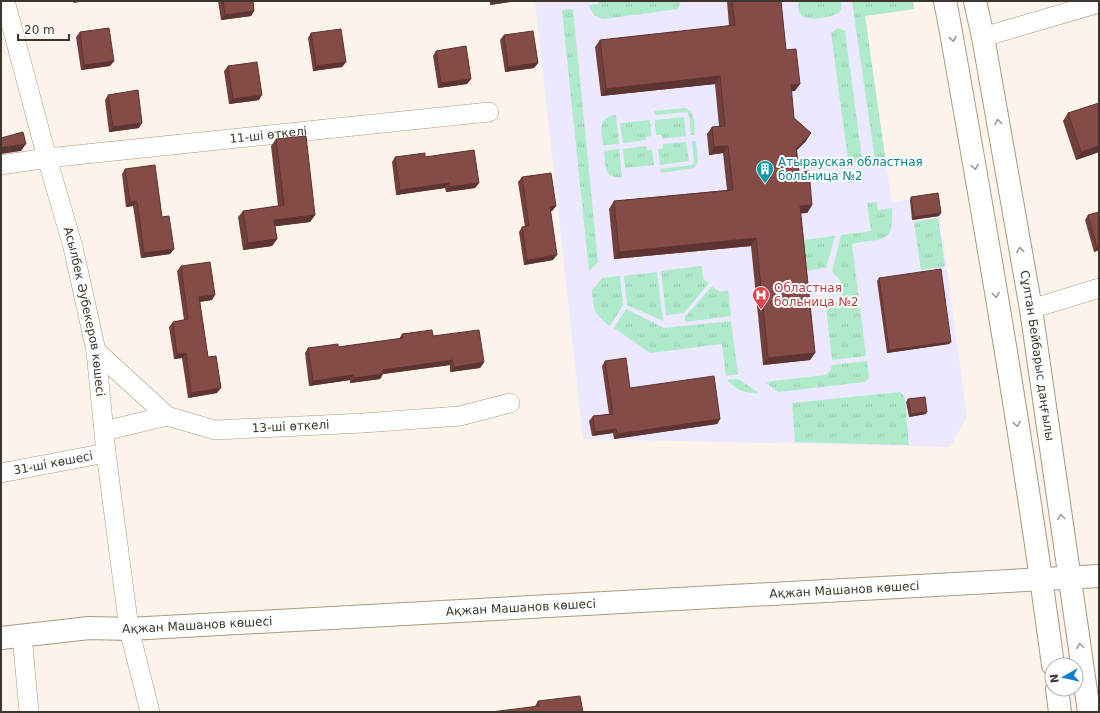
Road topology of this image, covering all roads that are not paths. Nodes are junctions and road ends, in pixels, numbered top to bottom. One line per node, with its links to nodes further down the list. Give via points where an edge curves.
1 (945, 1): 19 (main road, one-way to 19)
2 (975, 1): 5 (main road, Сұлтан Бейбарыс даңғылы)
3 (6, 3): 7 (street, Асылбек Әубекеров көшесі)
4 (1099, 3): 5 (street)
5 (983, 38): 10 (main road, Сұлтан Бейбарыс даңғылы, one-way to 5)
6 (489, 112): 7 (street, 11-ші өткелі)
7 (47, 158): 8 (street, 11-ші өткелі); 11 (street, Асылбек Әубекеров көшесі, via 73,247)
8 (1, 165)
9 (1099, 288): 10 (street)
10 (1031, 309): 18 (main road, Сұлтан Бейбарыс даңғылы, one-way to 10)
11 (96, 351): 13 (street, 13-ші өткелі); 14 (street, Асылбек Әубекеров көшесі)
12 (510, 402): 13 (street, 13-ші өткелі, via 460,416 215,430)
13 (167, 416): 14 (street)
14 (104, 431): 15 (street, Асылбек Әубекеров көшесі)
15 (106, 453): 16 (street, 31-ші көшесі); 20 (street, Асылбек Әубекеров көшесі)
16 (1, 473)
17 (1099, 576): 18 (main road, Ақжан Машанов көшесі)
18 (1070, 577): 19 (main road, Ақжан Машанов көшесі); 27 (main road, Сұлтан Бейбарыс даңғылы, one-way to 18)
19 (1042, 580): 20 (main road, Ақжан Машанов көшесі); 22 (main road)
20 (129, 630): 21 (main road, Ақжан Машанов көшесі, via 90,628); 25 (street, Асылбек Әубекеров көшесі)
21 (11, 637): 24 (street)
22 (1052, 657)
23 (1058, 697): 26 (main road)
24 (29, 712)
25 (150, 712)
26 (1060, 712)
27 (1089, 712)

